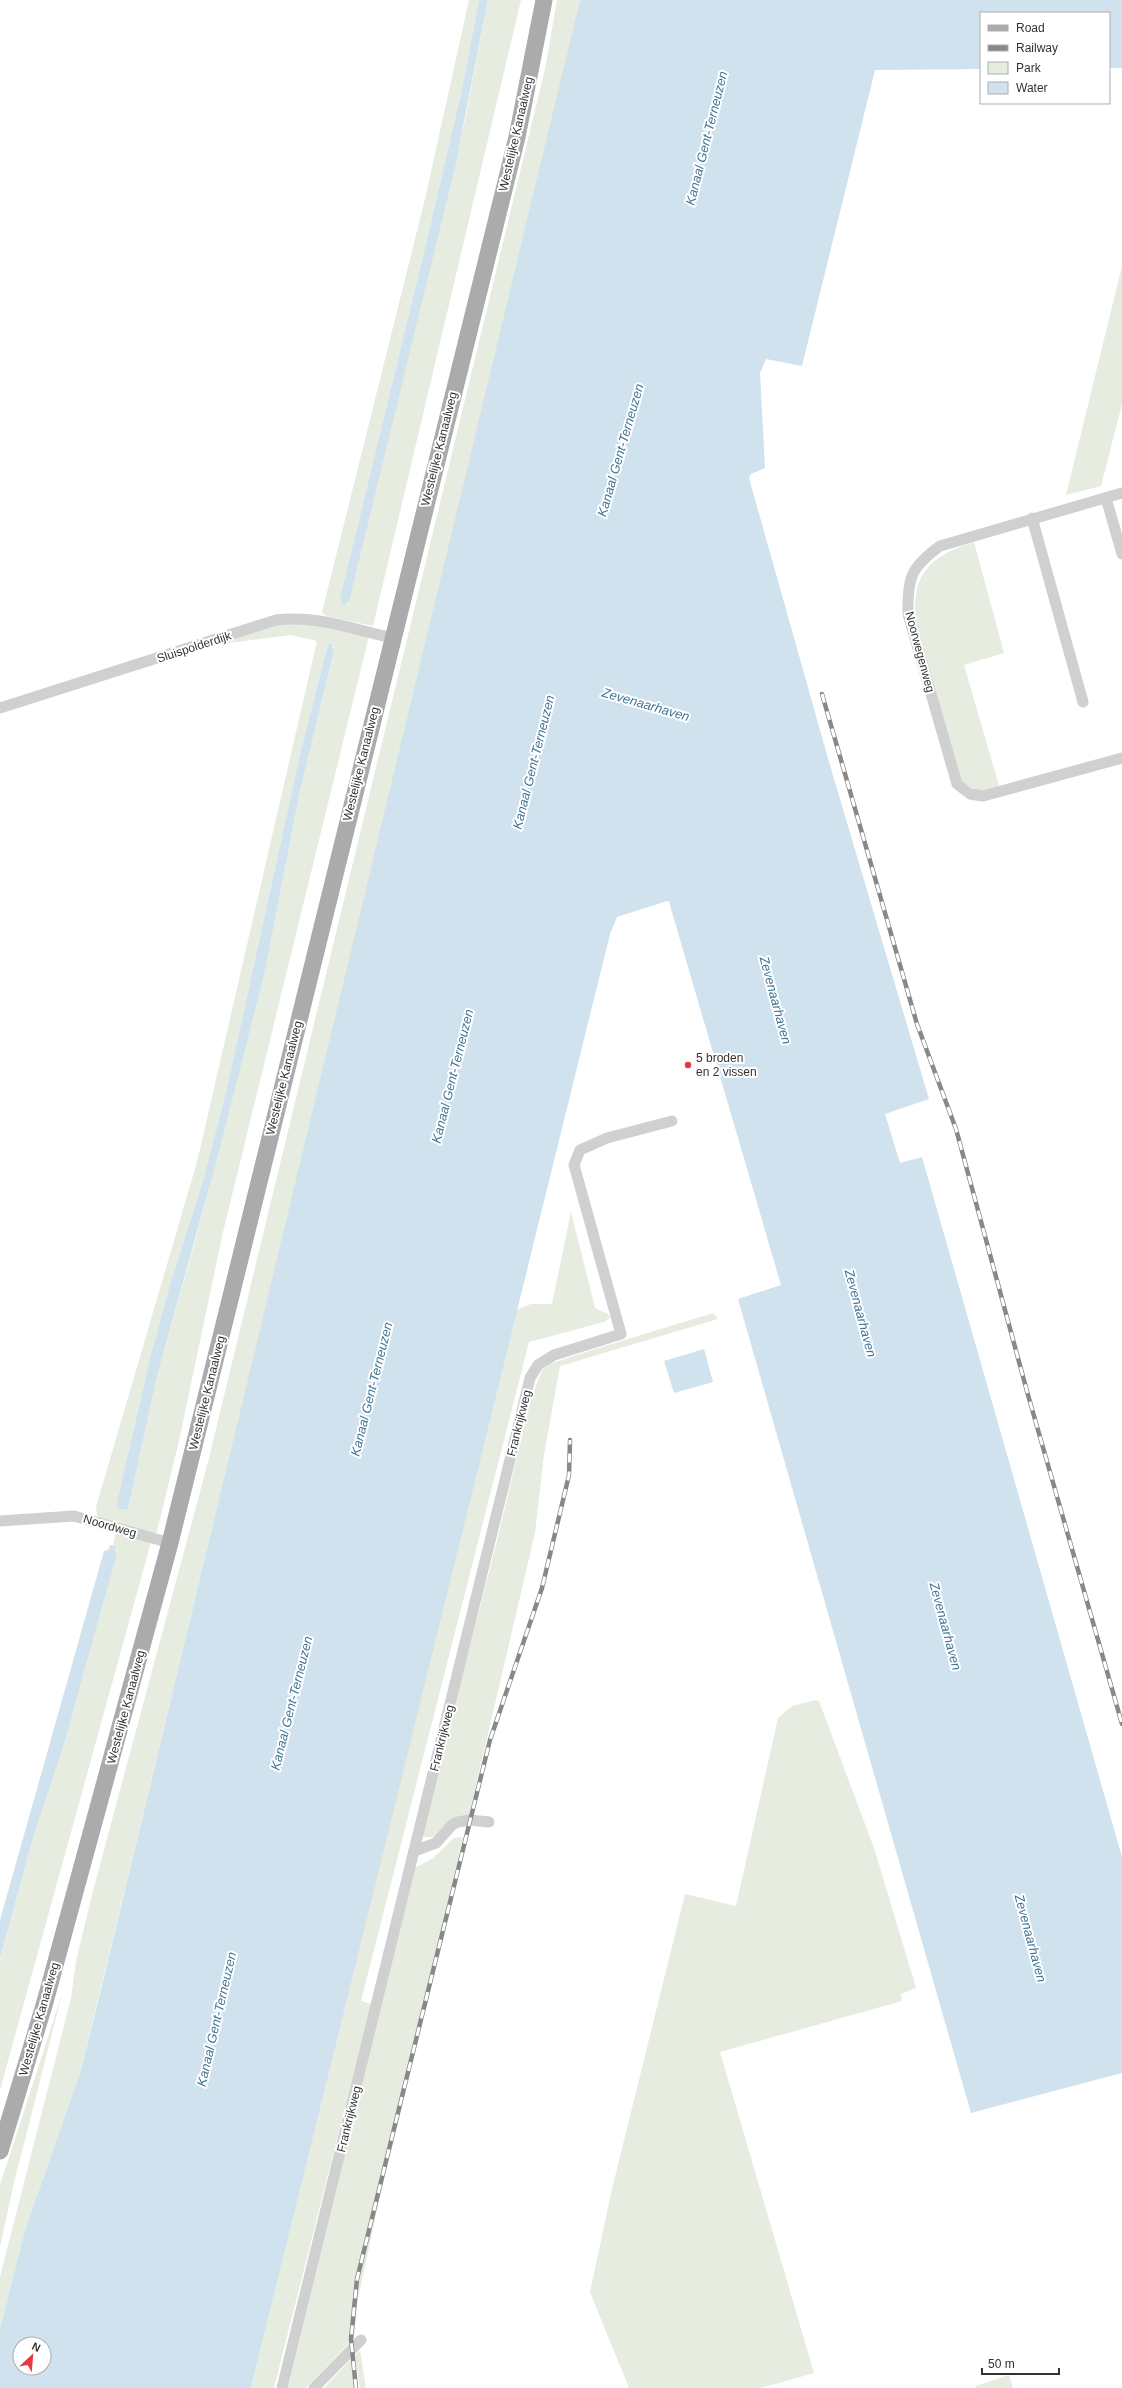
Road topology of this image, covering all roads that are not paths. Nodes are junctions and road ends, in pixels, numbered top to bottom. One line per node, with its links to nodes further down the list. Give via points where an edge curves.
1 (544, 0): 6 (main road, Westelijke Kanaalweg, via 517,137)
2 (1122, 493): 3 (street, Noorwegenweg)
3 (1106, 498): 4 (street, Noorwegenweg); 5 (street)
4 (1032, 518): 7 (street); 9 (street, Noorwegenweg, via 940,546 923,558 907,589 908,614 957,784 970,794 983,796)
5 (1122, 554)
6 (392, 638): 8 (street, Sluispolderdijk, via 327,621 294,618 276,620); 12 (main road, Westelijke Kanaalweg)
7 (1083, 702)
8 (0, 708)
9 (1122, 758)
10 (672, 1121): 14 (street, Frankrijkweg, via 607,1138 580,1150 574,1165 621,1334 554,1355 538,1365 530,1378)
11 (0, 1521): 12 (street, Noordweg, via 74,1516)
12 (170, 1542): 15 (main road, Westelijke Kanaalweg, via 45,2002)
13 (489, 1822): 14 (street, via 458,1822 436,1843)
14 (414, 1851): 17 (street, Frankrijkweg)
15 (0, 2151)
16 (361, 2340): 18 (street)
17 (282, 2388)
18 (314, 2388)

